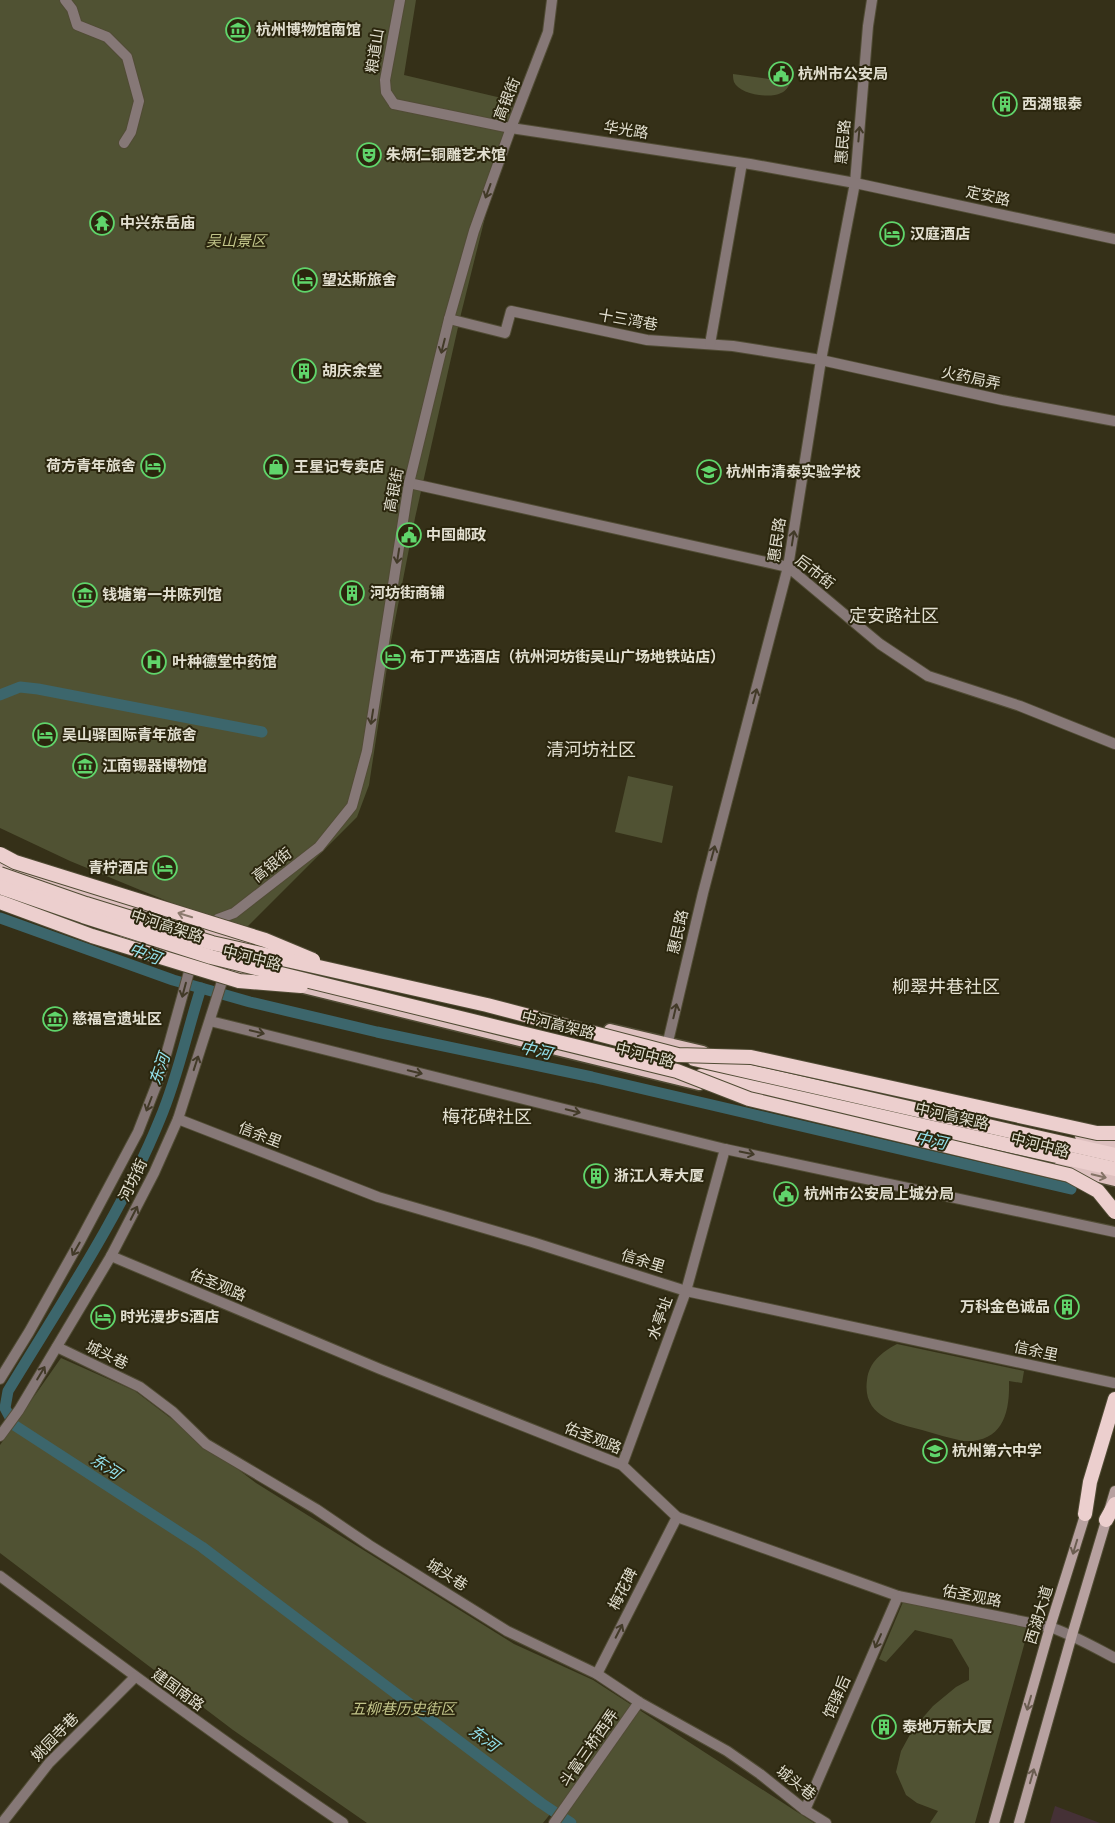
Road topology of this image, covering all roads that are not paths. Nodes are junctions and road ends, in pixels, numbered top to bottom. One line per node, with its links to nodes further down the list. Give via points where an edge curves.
1 (65, 0): 7 (street, via 77,25 107,37 127,57 139,101 131,132)
2 (400, 0): 5 (street, 粮道山, via 384,80 386,92)
3 (552, 0): 6 (street, 高银街, via 548,32)
4 (872, 0): 9 (street, 惠民路, one-way to 4)
5 (394, 104): 6 (street, 华光路)
6 (511, 128): 8 (street, 华光路); 11 (street, 高银街, one-way to 11, via 474,231)
7 (124, 143)
8 (742, 163): 9 (street, 华光路); 12 (street)
9 (855, 182): 10 (street, 定安路); 13 (street, 惠民路)
10 (1115, 239)
11 (449, 319): 12 (street, 十三湾巷, via 505,333 511,311 647,340); 15 (street, 高银街, one-way to 15)
12 (710, 344): 13 (street, 十三湾巷)
13 (821, 360): 14 (street, 火药局弄); 16 (street, 惠民路, one-way to 13)
14 (1115, 421)
15 (409, 483): 16 (street, 后市街); 24 (street, 高银街, one-way to 24, via 367,751 352,806 319,847)
16 (788, 567): 17 (street, 后市街, via 880,644 928,676 1020,706); 32 (street, 惠民路, one-way to 16)
17 (1115, 744)
18 (0, 854): 29 (highway, one-way to 18, bridge, via 266,940 24,865)
19 (0, 866): 25 (main road, 中河中路)
20 (0, 874): 29 (highway, 中河高架路, bridge, via 212,943)
21 (0, 887): 30 (highway, 中河高架路, bridge, via 211,957)
22 (0, 894): 27 (main road, 中河中路)
23 (0, 902): 30 (highway, bridge, via 92,936 239,981)
24 (234, 913): 25 (street, 高银街, via 218,919); 26 (street, 河坊街)
25 (205, 932): 26 (main road, 中河中路); 27 (street, 河坊街)
26 (232, 941): 28 (street, 河坊街); 32 (main road, 中河中路)
27 (192, 959): 28 (main road, 中河中路); 48 (street, 河坊街, one-way to 48, via 161,1072 138,1132 29,1332)
28 (226, 968): 31 (street, 河坊街); 35 (main road, 中河中路)
29 (346, 974): 33 (highway, 中河高架路, bridge, via 487,1005)
30 (342, 989): 34 (highway, 中河高架路, bridge)
31 (211, 1018): 36 (street, 河坊街, one-way to 31); 39 (street, one-way to 39)
32 (667, 1044): 35 (street, 惠民路); 38 (main road, 中河中路)
33 (678, 1055): 37 (highway, bridge, via 751,1057 1097,1133); 40 (highway, 中河高架路, bridge)
34 (677, 1071): 41 (highway, 中河高架路, bridge); 43 (highway, bridge, via 749,1099 1069,1175 1098,1191)
35 (659, 1075): 42 (main road, 中河中路, one-way to 42)
36 (178, 1119): 45 (street, 河坊街, one-way to 36); 46 (street, 信余里, via 378,1197)
37 (1115, 1133)
38 (1115, 1144)
39 (725, 1149): 44 (street, one-way to 44); 46 (street, 水亭址)
40 (1115, 1155)
41 (1115, 1170)
42 (1115, 1180)
43 (1115, 1212)
44 (1115, 1232)
45 (111, 1256): 47 (street, 河坊街); 53 (street, 佑圣观路, via 380,1369)
46 (686, 1291): 49 (street, 信余里); 53 (street, 水亭址)
47 (57, 1347): 52 (street, 河坊街, one-way to 47); 64 (street, 城头巷, via 140,1387 173,1412 206,1444 316,1509 507,1631)
48 (0, 1378)
49 (1114, 1383)
50 (1115, 1399): 56 (highway, via 1090,1482)
51 (1115, 1417): 56 (main road, 西湖大道)
52 (1, 1435)
53 (622, 1465): 57 (street, 佑圣观路)
54 (1115, 1491): 58 (main road)
55 (1115, 1504): 58 (highway)
56 (1085, 1514): 61 (main road, 西湖大道, one-way to 61)
57 (677, 1517): 60 (street, 佑圣观路); 64 (street, 梅花碑, one-way to 57)
58 (1106, 1520): 62 (main road)
59 (0, 1576): 65 (street, 建国南路)
60 (898, 1596): 61 (street, 佑圣观路); 67 (street, 馆驿后, one-way to 67)
61 (1050, 1627): 62 (street, 佑圣观路); 72 (main road, 西湖大道, one-way to 72)
62 (1072, 1635): 63 (street, 佑圣观路); 73 (main road, one-way to 62)
63 (1115, 1658)
64 (597, 1674): 66 (street, 城头巷)
65 (135, 1677): 68 (street, 姚园寺巷, via 48,1763); 69 (street, 建国南路)
66 (639, 1702): 67 (street, 城头巷, via 727,1752); 70 (street, 斗富三桥西弄)
67 (805, 1810): 71 (street, 城头巷)
68 (2, 1823)
69 (343, 1823)
70 (554, 1823)
71 (826, 1823)
72 (994, 1823)
73 (1019, 1823)

